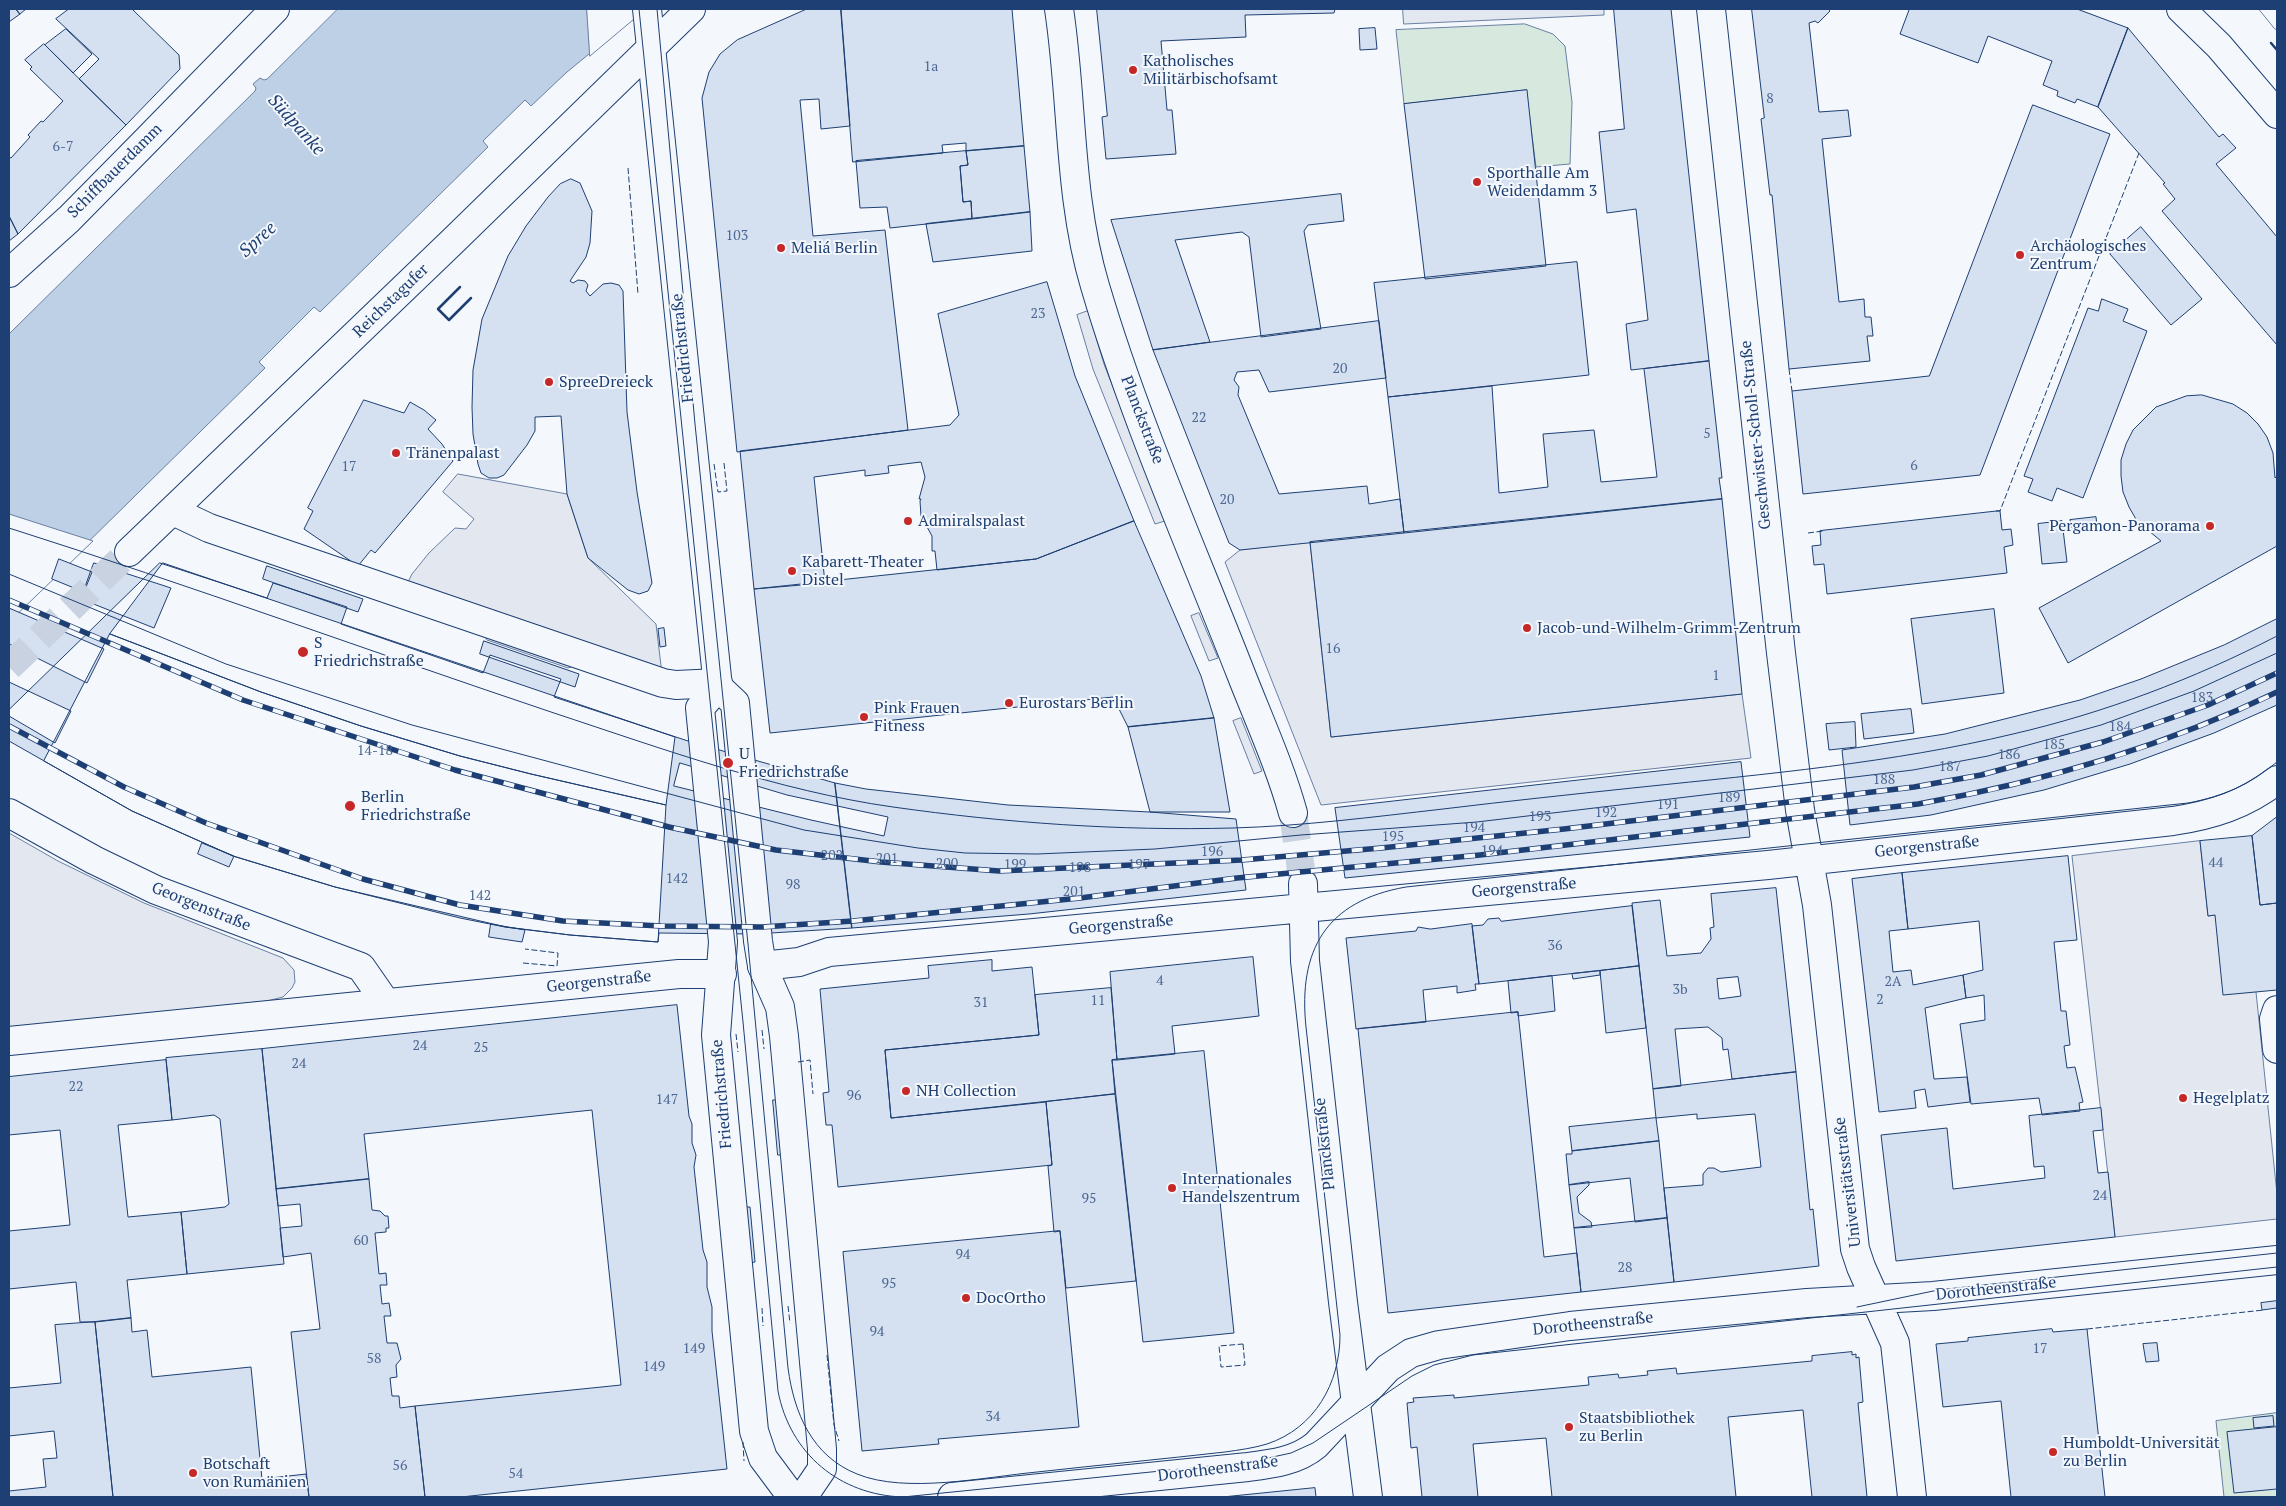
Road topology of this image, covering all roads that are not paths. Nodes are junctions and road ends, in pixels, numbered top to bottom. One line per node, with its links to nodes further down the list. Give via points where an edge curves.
1 (691, 9): 6 (street, Reichstagufer)
2 (1059, 9): 14 (street, Planckstraße, via 1081,224 1094,284 1161,471)
3 (1711, 9): 15 (street, Geschwister-Scholl-Straße, via 1780,644)
4 (2181, 9): 7 (street, via 2219,46)
5 (260, 14): 8 (street, Schiffbauerdamm, via 226,58 68,219)
6 (649, 26): 9 (street, Reichstagufer); 11 (street, Friedrichstraße)
7 (2277, 114)
8 (9, 273)
9 (173, 511): 10 (street, Reichstagufer); 11 (street, via 209,528 663,683)
10 (128, 552)
11 (718, 685): 17 (street, via 735,703); 18 (street, Friedrichstraße, via 700,708 723,942)
12 (2277, 780): 15 (street, Georgenstraße, via 2237,806 2195,817)
13 (9, 813): 19 (street, Georgenstraße, via 156,890 361,967)
14 (1293, 813)
15 (1809, 860): 16 (street, Georgenstraße); 24 (street, Universitätsstraße, via 1818,913 1855,1249)
16 (1304, 896): 17 (street, Georgenstraße, via 829,952 799,962); 25 (street, Planckstraße, via 1306,966)
17 (762, 966): 27 (street, via 780,1007 819,1418 822,1468)
18 (722, 974): 19 (street, Georgenstraße, via 696,972); 26 (street, Friedrichstraße, via 716,1035 752,1422 763,1458)
19 (386, 1003): 21 (street, Georgenstraße)
20 (2277, 1010): 22 (street, via 2274,1019)
21 (9, 1041)
22 (2277, 1048)
23 (2277, 1260): 24 (street, Dorotheenstraße, via 1933,1296)
24 (1876, 1299): 25 (street, Dorotheenstraße, via 1570,1326 1439,1345 1412,1354 1388,1368); 30 (street, Universitätsstraße, via 1895,1343)
25 (1356, 1403): 28 (street, Dorotheenstraße, via 1310,1450 1276,1463); 29 (street, Planckstraße)
26 (792, 1497)
27 (803, 1497)
28 (952, 1497)
29 (1368, 1497)
30 (1912, 1497)

